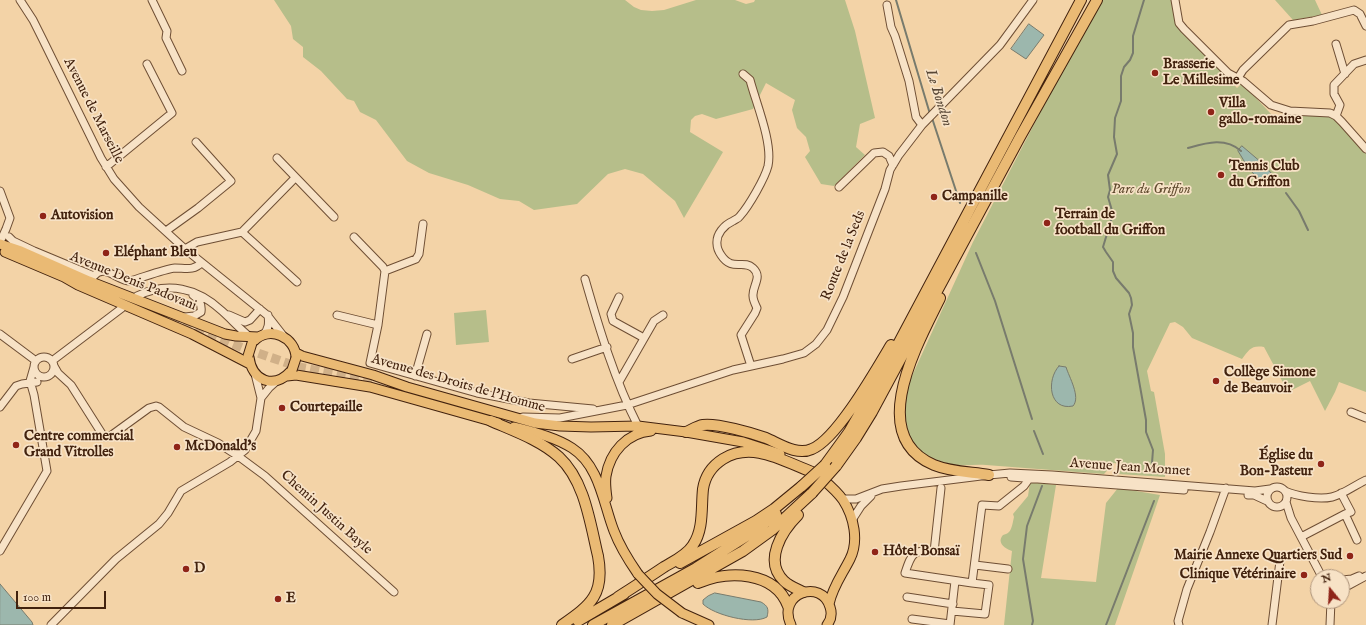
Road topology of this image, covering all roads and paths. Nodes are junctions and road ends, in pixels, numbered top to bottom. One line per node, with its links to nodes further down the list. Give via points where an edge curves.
1 (152, 0): 14 (street)
2 (1033, 0): 21 (street, Route de la Seds, via 1000,45)
3 (1076, 0): 18 (highway)
4 (1081, 0): 18 (highway)
5 (1092, 0): 19 (highway)
6 (1097, 0): 19 (highway)
7 (1175, 0): 17 (street, via 1179,23 1228,73)
8 (23, 1): 27 (street, Avenue de Marseille)
9 (887, 5): 21 (street, via 890,27 909,81 916,117)
10 (1366, 26): 17 (street, via 1360,14 1354,10 1289,25)
11 (1336, 44): 16 (street)
12 (1366, 60): 16 (street, via 1354,64)
13 (147, 64): 27 (street, via 172,113)
14 (182, 71)
15 (743, 74): 71 (street, via 750,80 766,135 769,149 768,165 762,181 739,218 719,233 717,246 723,259 729,264 748,265 754,268 757,275 753,296 757,308 740,335)
16 (1345, 74): 20 (street, via 1334,85 1334,94 1340,105)
17 (1238, 78): 20 (street, via 1271,105 1282,110 1323,112)
18 (1028, 99): 31 (highway)
19 (1040, 101): 22 (highway)
20 (1336, 116): 24 (street)
21 (924, 123): 26 (street, Route de la Seds)
22 (1020, 137): 93 (highway, via 888,382 870,423); 95 (highway, via 926,328 901,394 899,410 906,441 919,456 935,466)
23 (196, 142): 35 (street, via 231,181)
24 (1366, 149)
25 (277, 158): 28 (street)
26 (893, 165): 29 (street, via 889,156 883,152 874,153); 71 (street, Route de la Seds, via 844,297 826,330 816,344 804,353)
27 (106, 167): 35 (street, Avenue de Marseille, via 123,190)
28 (295, 178): 32 (street); 36 (street)
29 (839, 187)
30 (0, 192): 34 (street, via 10,218)
31 (969, 212): 91 (highway, via 876,369 835,429 819,446 799,451 719,426 702,425); 93 (highway, via 860,415 841,444)
32 (334, 217)
33 (423, 224): 44 (street, via 416,259)
34 (6, 230): 37 (street); 39 (street)
35 (166, 231): 40 (street, Avenue de Marseille)
36 (242, 232): 40 (street, via 206,240); 48 (street)
37 (9, 237): 42 (street); 47 (street)
38 (354, 237): 44 (street)
39 (0, 244): 42 (main road, Avenue Denis Padovani)
40 (185, 249): 43 (street, Avenue de Marseille)
41 (0, 250): 42 (main road, Avenue Denis Padovani)
42 (17, 253): 45 (main road, Avenue Denis Padovani); 47 (main road, Avenue Denis Padovani)
43 (201, 263): 47 (street, via 191,269 173,268 130,281 124,281 104,270); 53 (street, Avenue de Marseille)
44 (385, 271): 59 (street)
45 (64, 277): 47 (main road, via 158,314 107,291); 68 (main road, Avenue Denis Padovani)
46 (585, 279): 65 (street)
47 (93, 280): 58 (main road, Avenue Denis Padovani)
48 (297, 282)
49 (192, 293): 50 (street, via 172,287 150,290); 54 (street, via 203,297); 58 (street, via 201,305 201,312 194,316)
50 (137, 296)
51 (619, 297): 64 (street, via 611,314 613,321)
52 (122, 308): 70 (street)
53 (260, 309): 54 (street, via 245,322); 55 (street, Avenue de Marseille)
54 (222, 311): 62 (street, via 240,329)
55 (268, 315): 62 (street, via 269,326 266,332); 63 (street, Avenue de Marseille)
56 (337, 315): 59 (street)
57 (663, 315): 64 (street, via 654,321)
58 (181, 317): 62 (main road, Avenue Denis Padovani, via 224,334)
59 (378, 325): 75 (street, Route de la Seds, via 370,363)
60 (0, 334): 69 (street)
61 (427, 334): 75 (street)
62 (256, 338): 63 (main road, via 272,333); 68 (main road, bridge)
63 (286, 338): 66 (main road, via 293,346)
64 (644, 338): 78 (street)
65 (607, 347): 67 (street); 78 (street)
66 (296, 356): 72 (main road, bridge); 81 (main road, Avenue des Droits de l'Homme, via 373,375)
67 (572, 359)
68 (249, 360): 73 (main road)
69 (35, 364): 70 (street, via 43,357 48,358); 74 (street, via 38,375); 79 (street, via 31,376)
70 (53, 364): 74 (street, via 53,372); 76 (street)
71 (750, 366): 82 (street, Route de la Seds)
72 (290, 373): 77 (main road); 81 (main road, Avenue des Droits de l'Homme)
73 (256, 374): 77 (main road, via 266,381); 80 (street)
74 (46, 376): 76 (street); 79 (street)
75 (415, 376): 84 (street, Route de la Seds, via 529,404)
76 (63, 378): 92 (street, Chemin Justin Bayle, via 71,385 104,437 109,437 149,408 156,406 184,427)
77 (278, 380): 80 (street)
78 (619, 382): 82 (street)
79 (34, 383): 83 (street, via 16,386); 117 (street, via 47,471)
80 (261, 398): 92 (street, via 256,431 245,450)
81 (445, 402): 81 (main road, via 372,382); 86 (main road, Avenue des Droits de l'Homme); 88 (main road, Avenue des Droits de l'Homme)
82 (627, 405): 84 (street, Route de la Seds); 89 (street)
83 (0, 406)
84 (600, 410): 86 (street, Route de la Seds, via 560,418)
85 (1351, 412): 87 (street)
86 (511, 417): 89 (main road, Avenue des Droits de l'Homme, via 560,426)
87 (1366, 418)
88 (491, 421): 110 (main road, Avenue des Droits de l'Homme, via 541,435 572,448 584,458 590,468); 141 (highway, via 533,440 559,457 569,469 582,494 598,556 600,581 590,603)
89 (638, 426): 90 (main road, Avenue des Droits de l'Homme)
90 (669, 430): 91 (main road, Avenue des Droits de l'Homme); 110 (main road, via 639,433 619,447 610,461 607,473)
91 (686, 432): 94 (main road, Avenue des Droits de l'Homme, via 755,445 780,454)
92 (238, 456): 128 (street, Chemin Justin Bayle, via 264,476); 140 (street, via 180,491 159,524 116,559)
93 (832, 465): 102 (highway); 102 (highway, bridge)
94 (812, 472): 107 (main road, Avenue des Droits de l'Homme); 130 (highway, via 753,452 735,453 720,461 706,480 700,525 692,547)
95 (989, 475): 96 (street, Avenue Jean Monnet, via 1010,473); 97 (street, Avenue Jean Monnet); 104 (street, Avenue Jean Monnet, via 901,486)
96 (1038, 477): 97 (street, Avenue Jean Monnet); 101 (street, Avenue Jean Monnet)
97 (1028, 479): 119 (street, via 1024,486 999,506 982,505)
98 (1366, 480): 105 (street)
99 (941, 488): 125 (street, via 934,552 924,550 912,554 905,573)
100 (1270, 489): 101 (street, Avenue Jean Monnet); 103 (street, via 1279,487); 108 (street, via 1266,495)
101 (1225, 490): 108 (street, Avenue Jean Monnet, via 1254,495); 138 (street, via 1187,589)
102 (808, 491): 129 (highway, via 782,534 775,555 776,566 783,580); 130 (highway); 143 (highway, via 739,542); 144 (highway, via 772,530 743,551)
103 (1285, 491): 106 (street); 109 (street)
104 (874, 493): 107 (street, Avenue Jean Monnet, via 856,499); 114 (street, Avenue Jean Monnet)
105 (1341, 493): 106 (street, via 1324,498); 112 (street, via 1351,512)
106 (1294, 495): 109 (street)
107 (843, 499): 114 (main road, Avenue des Droits de l'Homme)
108 (1267, 501): 111 (street)
109 (1286, 501): 111 (street); 113 (street)
110 (607, 508): 146 (main road, Avenue des Droits de l'Homme, bridge, via 620,544 638,574 657,594 682,613)
111 (1278, 508): 113 (street)
112 (1345, 514): 115 (street); 116 (street)
113 (1291, 518): 115 (street)
114 (852, 520): 132 (main road, Avenue des Droits de l'Homme, via 854,552 835,585)
115 (1301, 537): 121 (street)
116 (1357, 540)
117 (0, 551)
118 (1280, 561): 148 (street)
119 (975, 565): 120 (street); 126 (street)
120 (1008, 569)
121 (1320, 569)
122 (1366, 573): 124 (street)
123 (1366, 576): 127 (street)
124 (1352, 579)
125 (956, 582): 126 (street); 134 (street)
126 (972, 583): 134 (street, via 989,586 985,614)
127 (1350, 585)
128 (394, 592)
129 (803, 592): 132 (main road, via 815,592); 133 (main road, via 796,595)
130 (618, 597): 142 (highway)
131 (907, 597): 134 (street)
132 (829, 604): 137 (main road)
133 (788, 606): 145 (highway, via 779,590 765,582 742,575 725,575 696,584); 147 (main road)
134 (952, 607): 139 (street)
135 (1331, 609): 149 (street)
136 (912, 619): 139 (street)
137 (831, 622)
138 (1179, 623)
139 (950, 624)
140 (51, 625)
141 (562, 625)
142 (572, 625)
143 (593, 625)
144 (612, 625)
145 (620, 625)
146 (709, 625)
147 (790, 625)
148 (1272, 625)
149 (1330, 625)

